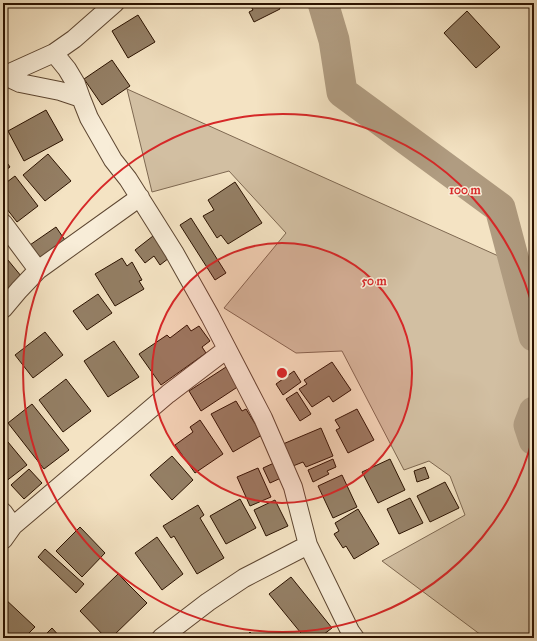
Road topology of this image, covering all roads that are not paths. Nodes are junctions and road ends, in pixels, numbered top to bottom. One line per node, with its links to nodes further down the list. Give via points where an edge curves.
1 (115, 3): 2 (street)
2 (54, 53): 3 (street); 4 (street, via 76,84)
3 (3, 75): 4 (street, via 20,83)
4 (81, 98): 5 (street, via 89,118 114,160)
5 (140, 197): 7 (street); 9 (street, via 174,252)
6 (5, 230): 7 (street)
7 (38, 270): 8 (street)
8 (3, 309)
9 (227, 349): 10 (street); 11 (street, via 263,418 293,487)
10 (6, 526)
11 (308, 545): 12 (street, via 244,578); 13 (street)
12 (161, 638)
13 (355, 638)

